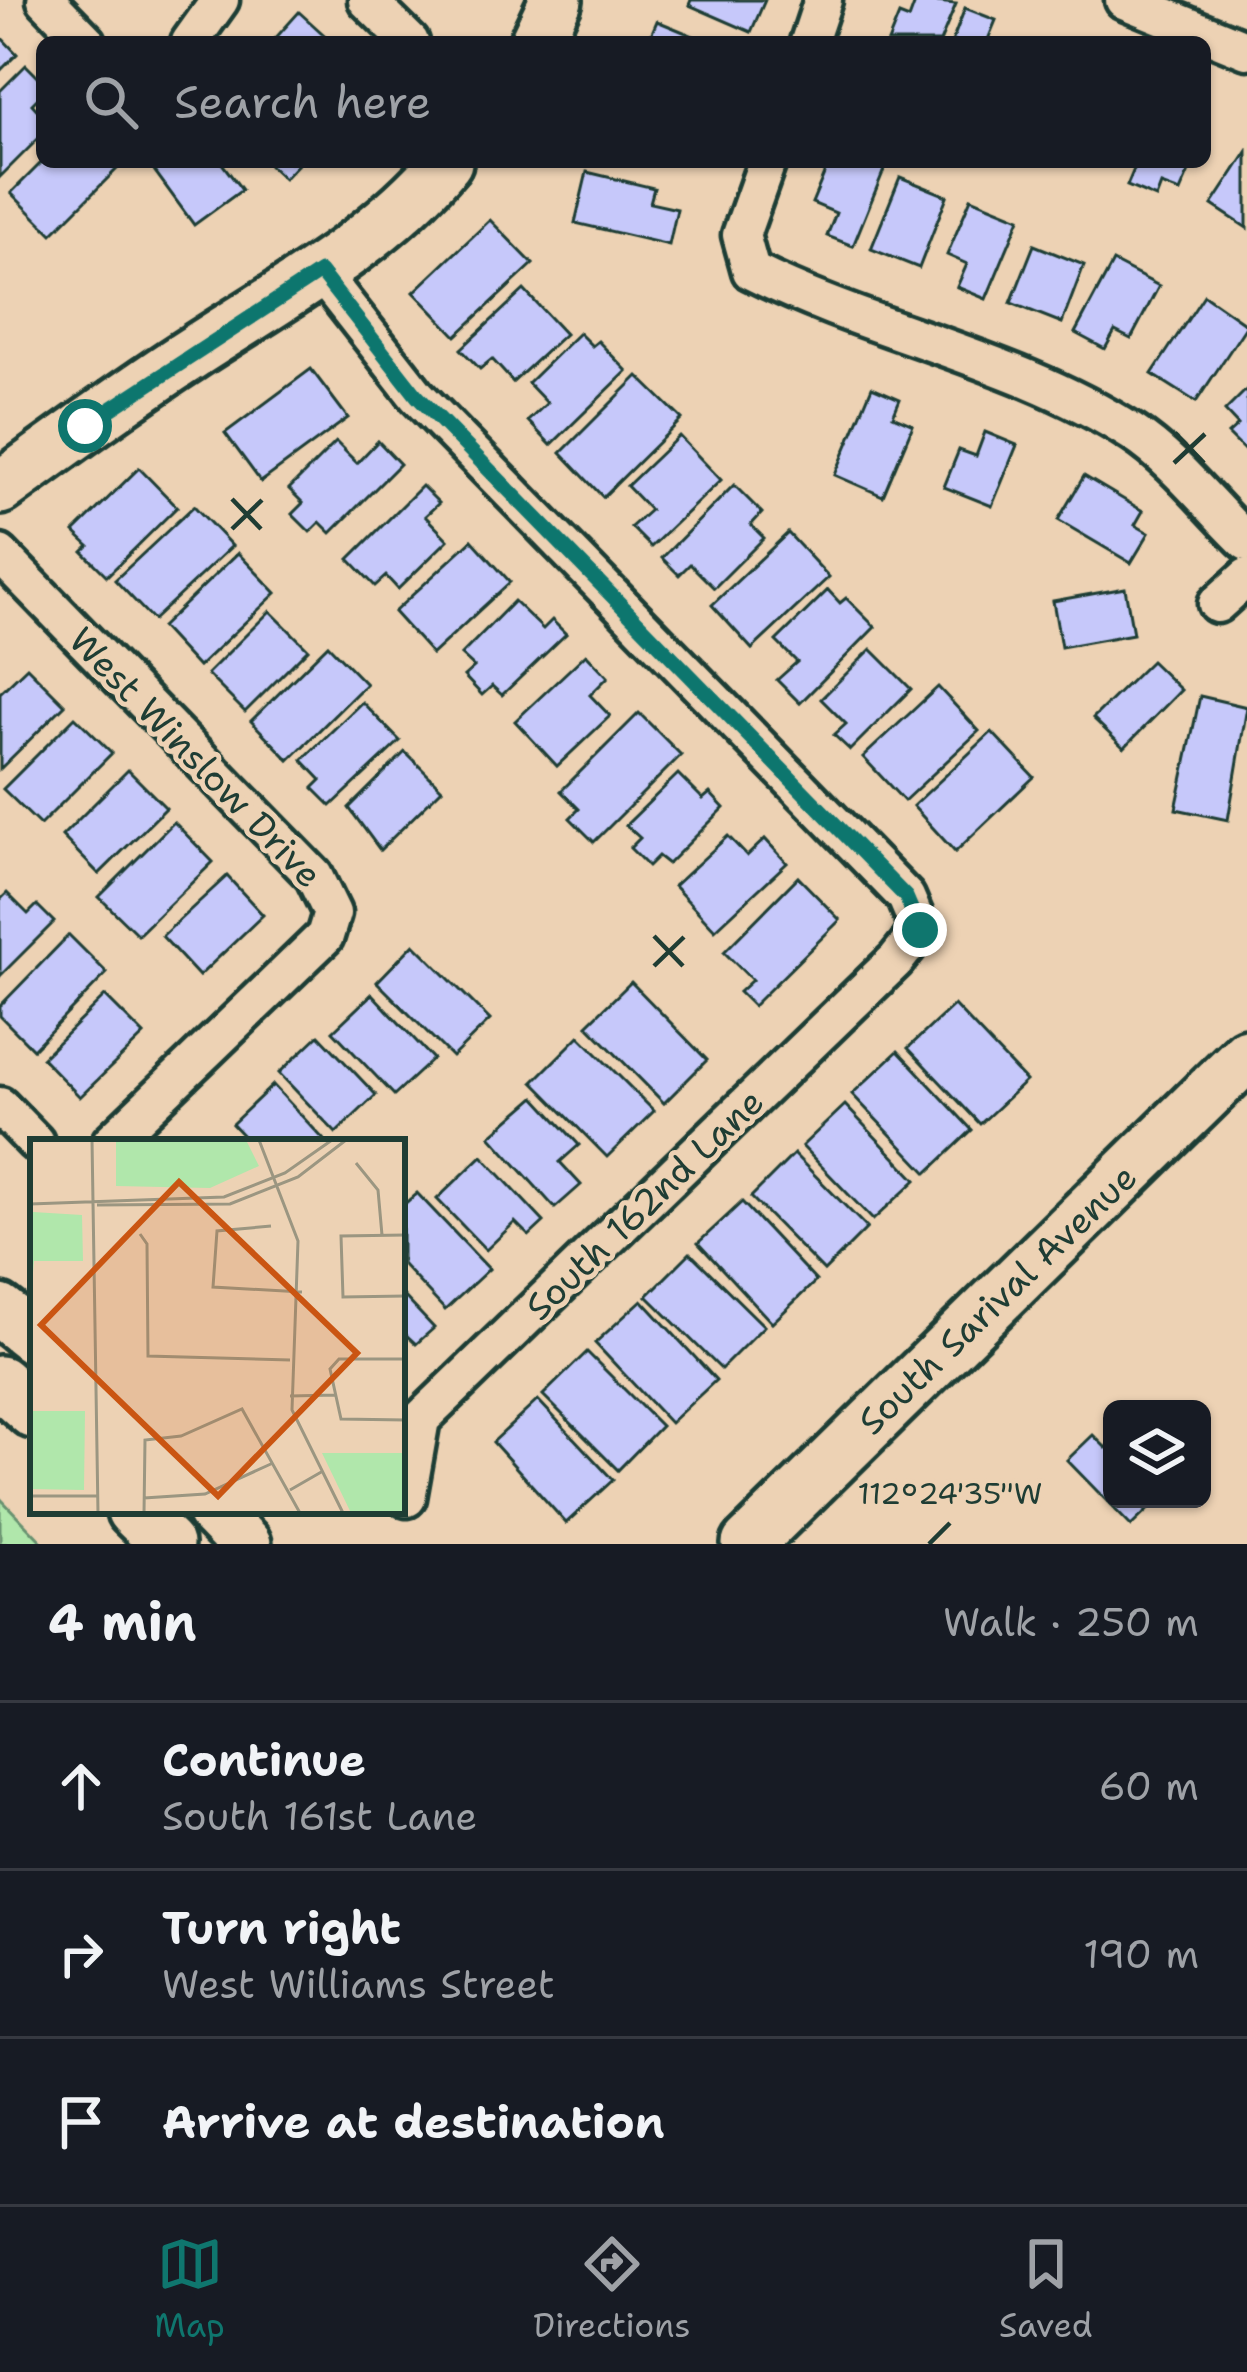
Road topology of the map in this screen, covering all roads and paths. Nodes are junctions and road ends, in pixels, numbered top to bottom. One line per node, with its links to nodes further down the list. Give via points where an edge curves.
1 (46, 0): 7 (street)
2 (220, 0): 8 (street)
3 (367, 0): 9 (street)
4 (556, 0): 10 (main road)
5 (823, 0): 11 (street)
6 (1124, 0): 12 (street)
7 (81, 36)
8 (194, 36)
9 (404, 36)
10 (539, 36)
11 (811, 36)
12 (1247, 50)
13 (441, 168): 15 (main road)
14 (765, 168): 17 (street, via 741,235 751,271 815,304 1038,383 1137,435)
15 (320, 272): 16 (main road); 29 (street, South 162nd Lane, via 417,396 906,897 920,930 421,1419)
16 (0, 488)
17 (1247, 542)
18 (0, 554): 24 (street, West Winslow Drive, via 314,876 332,914 325,936)
19 (1247, 577): 20 (street)
20 (1217, 604)
21 (1247, 1055): 34 (main road, South Sarival Avenue)
22 (0, 1106): 23 (street)
23 (32, 1139)
24 (115, 1139)
25 (0, 1311): 26 (main road)
26 (30, 1335)
27 (0, 1382): 28 (main road)
28 (30, 1409)
29 (407, 1498)
30 (136, 1514): 32 (main road)
31 (216, 1514): 33 (main road)
32 (166, 1544)
33 (245, 1544)
34 (748, 1544)

